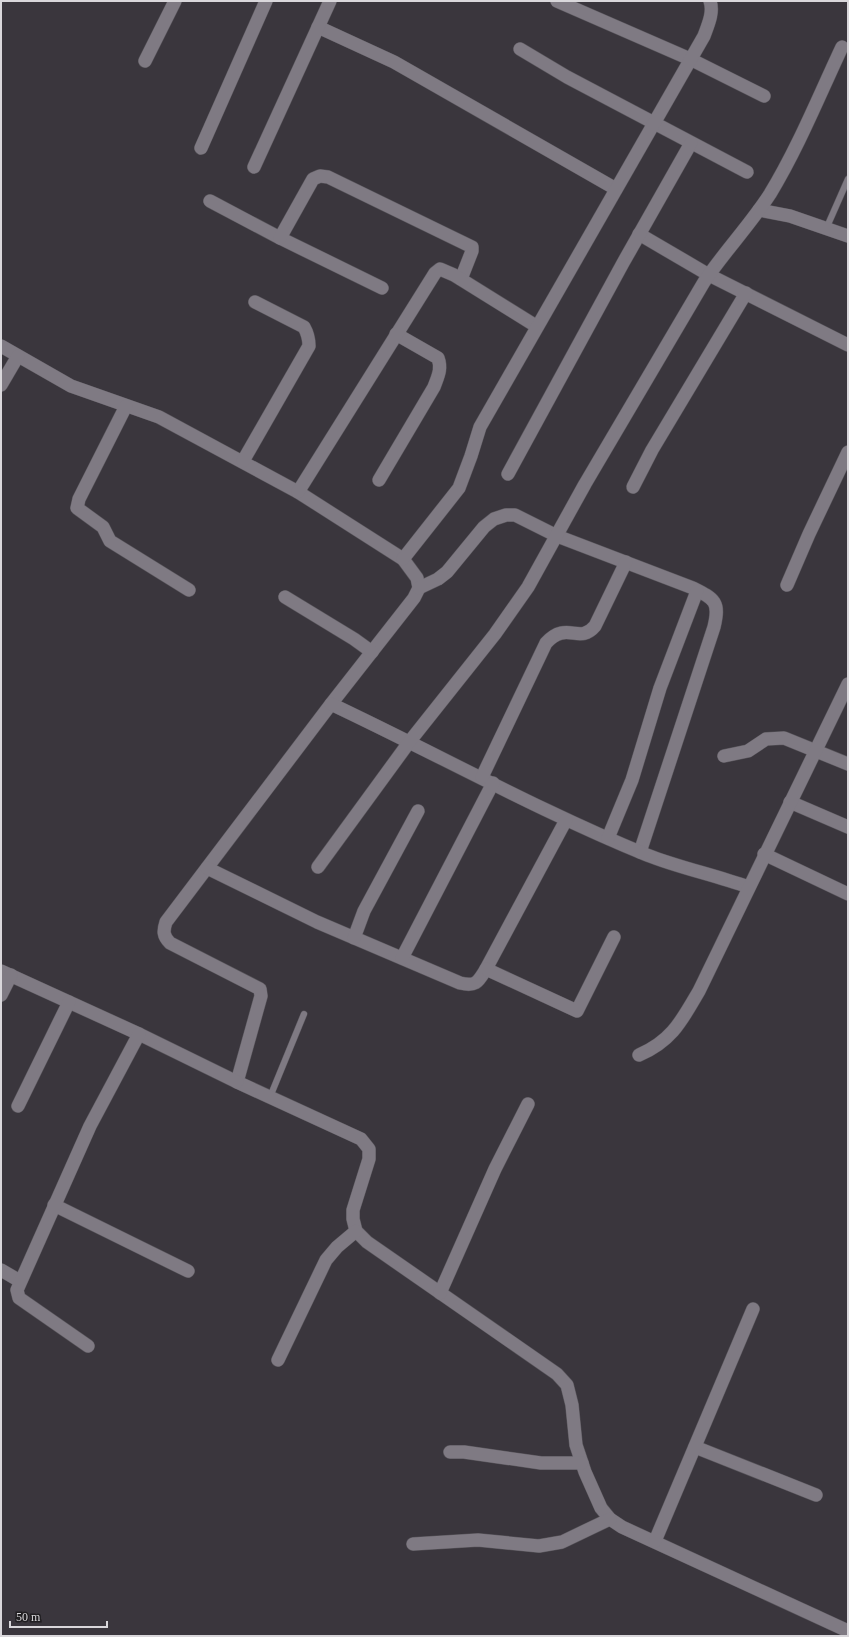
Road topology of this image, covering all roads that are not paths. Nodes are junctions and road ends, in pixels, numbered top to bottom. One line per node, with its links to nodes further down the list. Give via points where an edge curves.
1 (175, 1): 10 (street)
2 (266, 1): 14 (street)
3 (330, 1): 6 (street)
4 (557, 1): 9 (street)
5 (710, 1): 9 (street, via 709,23)
6 (318, 27): 15 (street); 18 (street, via 394,62)
7 (842, 47): 20 (street, via 782,174)
8 (520, 49): 12 (street)
9 (690, 59): 11 (street); 12 (street)
10 (145, 61)
11 (764, 96)
12 (653, 123): 13 (street); 18 (street)
13 (691, 143): 16 (street); 22 (street)
14 (201, 148)
15 (254, 167)
16 (747, 172)
17 (848, 179): 21 (lane)
18 (616, 189): 30 (street)
19 (210, 201): 24 (street)
20 (759, 210): 21 (street, via 790,216); 25 (street)
21 (826, 229): 23 (street)
22 (639, 234): 25 (street); 39 (street)
23 (848, 236)
24 (280, 238): 26 (street, via 313,179 320,176 328,177 472,247); 27 (street)
25 (708, 275): 28 (street); 43 (street)
26 (461, 279): 30 (street); 31 (street, via 440,269 435,273)
27 (382, 288)
28 (746, 294): 32 (street); 41 (street, via 652,450)
29 (255, 302): 38 (street, via 304,327 309,340)
30 (536, 326): 44 (street, via 480,427 466,474 459,488)
31 (396, 334): 40 (street, via 438,358 441,366 434,387); 42 (street)
32 (848, 345)
33 (1, 346): 34 (street)
34 (18, 356): 35 (street); 36 (street, via 71,386)
35 (1, 385)
36 (126, 406): 38 (street, via 159,417); 48 (street, via 79,499 77,508 103,527 110,542)
37 (848, 452): 46 (street)
38 (243, 461): 42 (street)
39 (508, 474)
40 (379, 480)
41 (633, 487)
42 (298, 492): 44 (street)
43 (557, 536): 45 (street); 47 (street, via 515,515 500,517 484,528 438,580); 54 (street, via 528,586 495,634)
44 (403, 559): 47 (street, via 417,578)
45 (626, 562): 49 (street); 58 (street, via 589,632 561,632 552,636 546,643)
46 (787, 585)
47 (419, 588): 51 (street)
48 (189, 590)
49 (697, 591): 63 (street, via 660,688 632,780); 64 (street, via 711,598 718,612)
50 (285, 597): 51 (street)
51 (372, 652): 53 (street)
52 (848, 684): 55 (street)
53 (331, 704): 54 (street); 67 (street)
54 (410, 741): 58 (street); 66 (street)
55 (816, 751): 56 (street, via 784,738 773,738 766,739 748,751); 57 (street); 59 (street)
56 (724, 756)
57 (848, 764)
58 (488, 780): 61 (street); 72 (street)
59 (790, 802): 62 (street); 65 (street)
60 (418, 811): 71 (street, via 364,911)
61 (566, 820): 63 (street); 73 (street)
62 (848, 827)
63 (608, 838): 64 (street)
64 (640, 852): 68 (street)
65 (764, 854): 68 (street); 69 (street)
66 (318, 867)
67 (207, 868): 71 (street); 80 (street, via 166,922 165,938 170,943 260,989 261,996)
68 (748, 886): 79 (street, via 699,991 681,1022 668,1038 655,1048)
69 (848, 894)
70 (614, 937): 73 (street, via 578,1011)
71 (354, 938): 72 (street)
72 (402, 958): 73 (street, via 470,986 478,982)
73 (486, 969)
74 (6, 973): 75 (street); 76 (street)
75 (1, 995)
76 (69, 1002): 78 (street); 83 (street)
77 (304, 1014): 81 (lane)
78 (139, 1034): 80 (street); 84 (street, via 90,1126)
79 (639, 1055)
80 (237, 1082): 81 (street)
81 (270, 1097): 85 (street, via 361,1139 369,1149 366,1174 353,1210)
82 (528, 1104): 89 (street, via 495,1169)
83 (18, 1106)
84 (54, 1205): 87 (street); 88 (street)
85 (356, 1231): 89 (street, via 366,1242); 92 (street, via 326,1260)
86 (1, 1270): 88 (street)
87 (188, 1271)
88 (20, 1281): 91 (street, via 17,1290 19,1298)
89 (440, 1293): 95 (street, via 557,1374 567,1385 572,1404 576,1445)
90 (753, 1309): 93 (street)
91 (88, 1346)
92 (278, 1360)
93 (695, 1447): 96 (street); 98 (street)
94 (450, 1452): 95 (street, via 541,1462)
95 (582, 1463): 97 (street, via 601,1508)
96 (816, 1495)
97 (610, 1519): 98 (street); 99 (street, via 562,1542 539,1546 478,1540)
98 (655, 1542): 100 (street)
99 (414, 1544)
100 (847, 1628)

